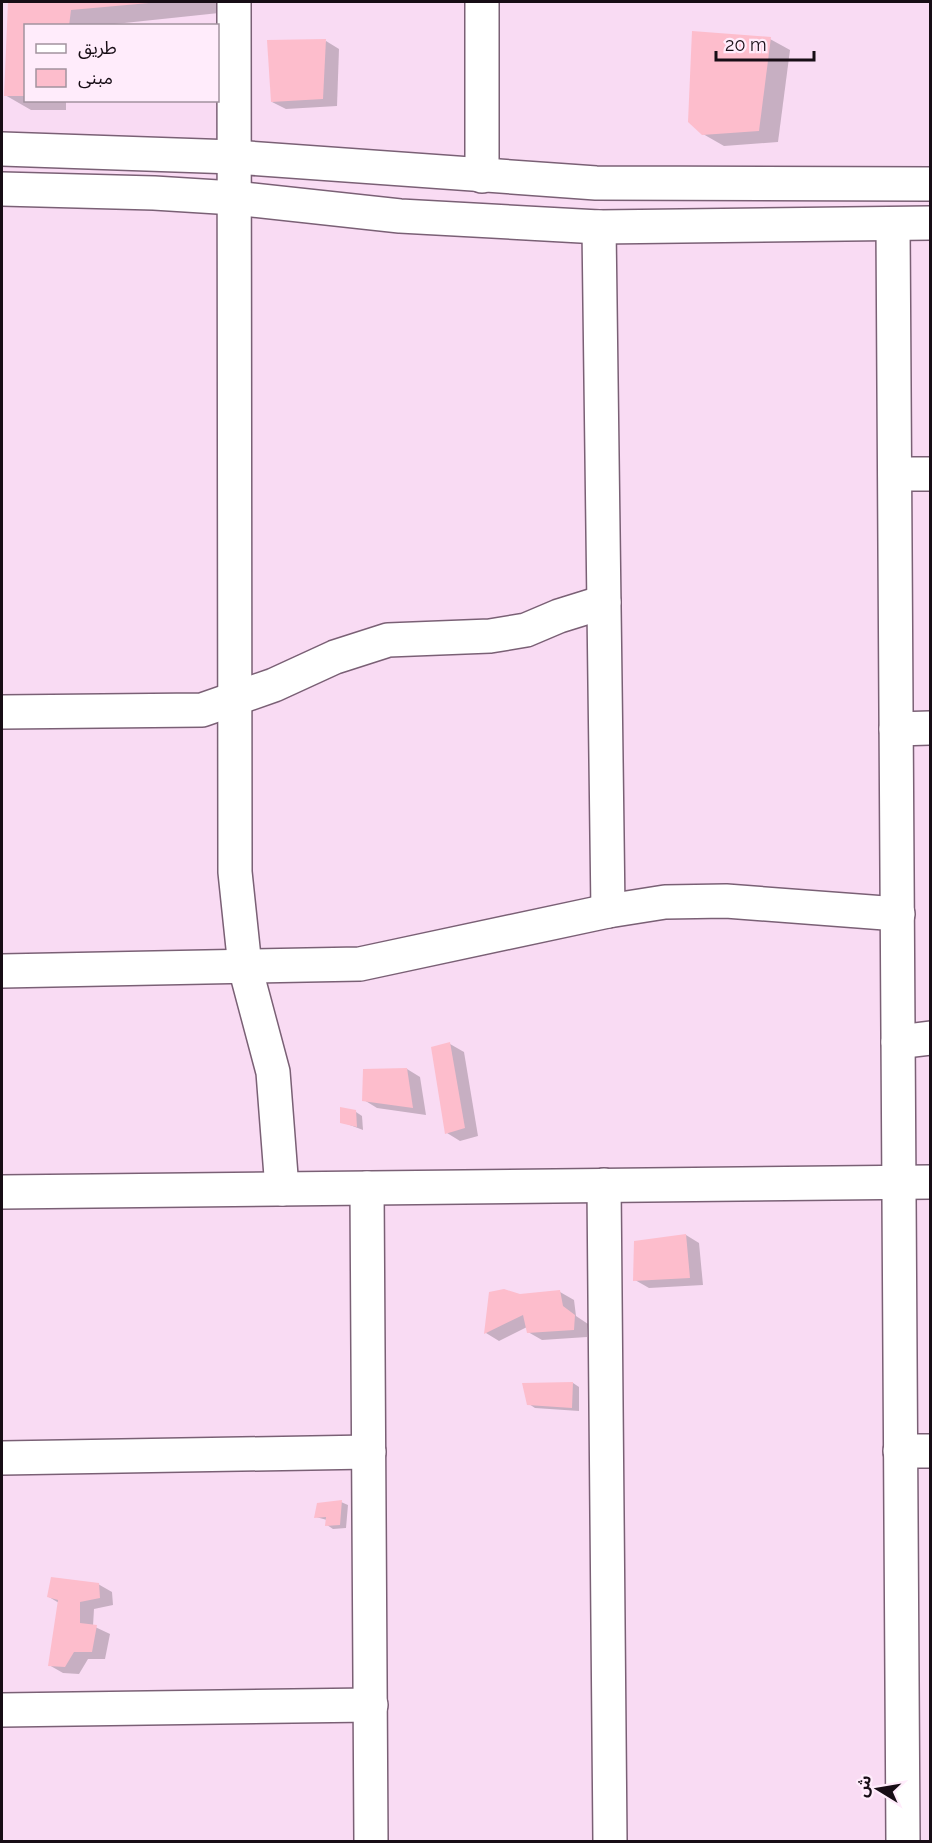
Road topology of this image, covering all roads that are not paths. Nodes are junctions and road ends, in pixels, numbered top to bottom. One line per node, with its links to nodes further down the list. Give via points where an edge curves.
1 (234, 2): 4 (street)
2 (482, 2): 5 (street)
3 (2, 149): 4 (street)
4 (234, 157): 5 (street); 8 (street)
5 (482, 176): 6 (street, via 620,183)
6 (930, 184)
7 (2, 189): 8 (street)
8 (234, 198): 11 (street, via 400,216); 15 (street)
9 (893, 224): 10 (street); 11 (street); 12 (street)
10 (930, 224)
11 (599, 227): 14 (street)
12 (895, 474): 13 (street); 18 (street)
13 (930, 474)
14 (604, 602): 15 (street, via 526,630 490,636 388,640 335,657); 19 (street)
15 (235, 699): 16 (street, via 202,710); 21 (street, via 235,872)
16 (2, 712)
17 (930, 728): 18 (street)
18 (896, 729): 20 (street)
19 (608, 911): 20 (street, via 665,902 726,901); 21 (street, via 360,964)
20 (898, 914): 24 (street)
21 (245, 967): 22 (street); 28 (street, via 273,1072)
22 (2, 971)
23 (930, 1038): 24 (street)
24 (898, 1042): 25 (street)
25 (915, 1182): 26 (street); 30 (street)
26 (604, 1185): 27 (street); 36 (street)
27 (367, 1188): 28 (street); 31 (street)
28 (282, 1189): 29 (street)
29 (2, 1192)
30 (915, 1451): 37 (street)
31 (369, 1452): 32 (street); 33 (street)
32 (2, 1458)
33 (370, 1705): 34 (street); 35 (street)
34 (2, 1710)
35 (371, 1842)
36 (610, 1842)
37 (903, 1842)

